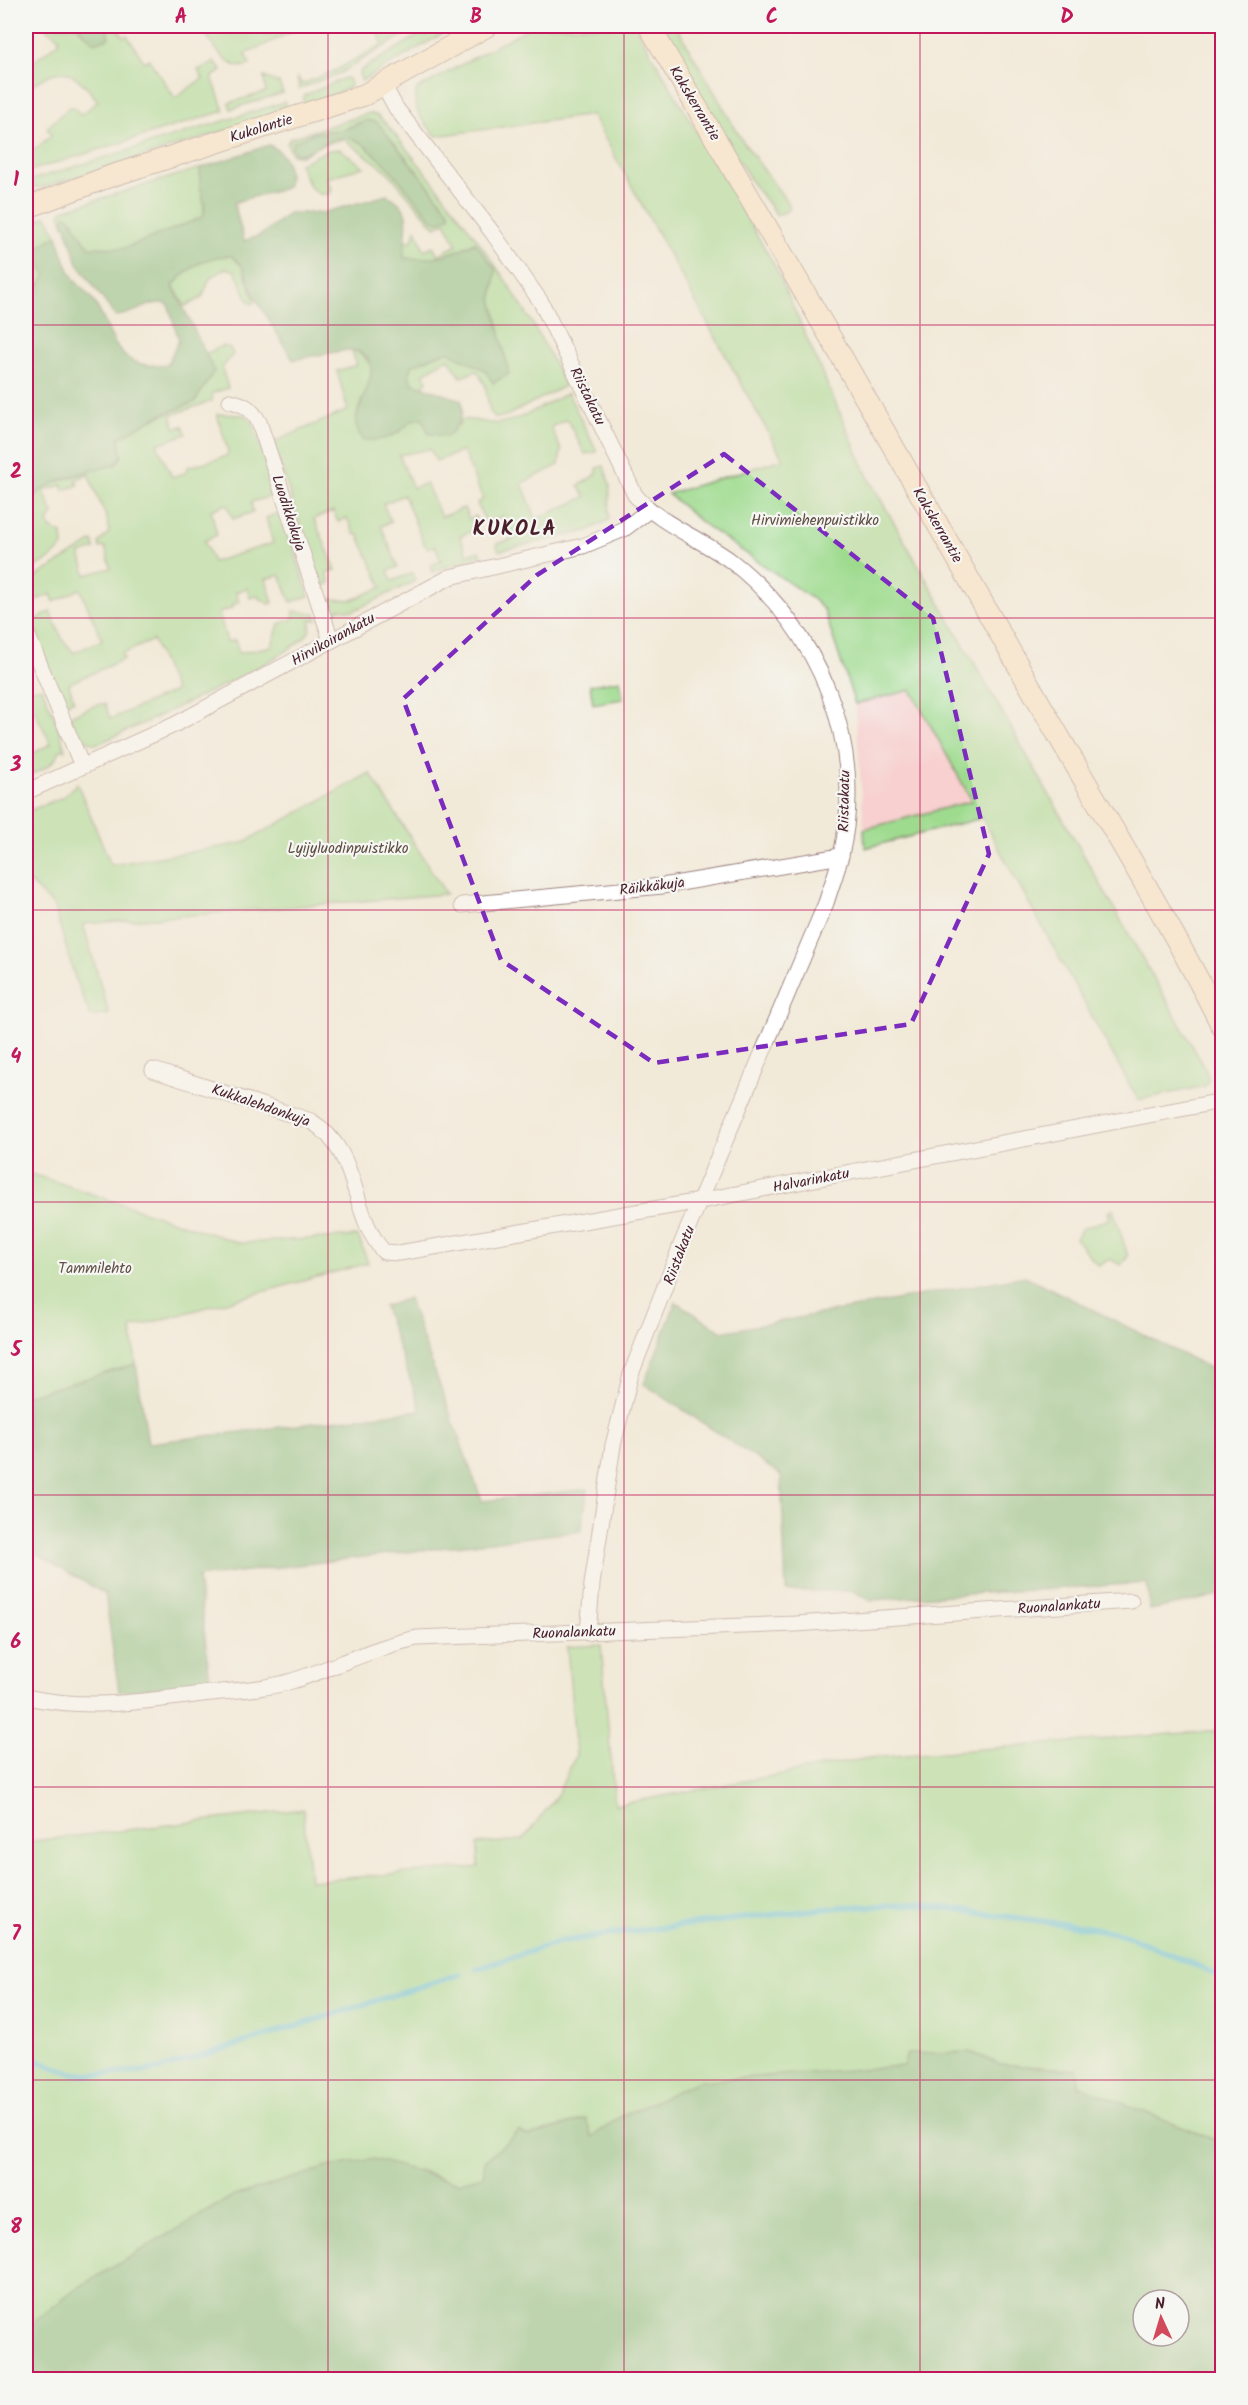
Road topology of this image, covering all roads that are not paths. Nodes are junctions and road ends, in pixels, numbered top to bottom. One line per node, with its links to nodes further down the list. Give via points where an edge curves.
1 (487, 26): 3 (main road, Kukolantie)
2 (649, 26): 13 (main road, Kakskerrantie, via 1190,960)
3 (384, 86): 4 (main road, Kukolantie); 6 (street, Riistakatu, via 396,108 541,302 634,495)
4 (27, 204)
5 (230, 401): 8 (street, Luodikkokuja, via 244,404 259,422)
6 (648, 511): 8 (street, Hirvikoirankatu, via 624,529 583,546 450,577); 11 (street, Riistakatu, via 697,537 730,561 774,600 798,629 840,726 848,794)
7 (26, 631): 9 (street)
8 (331, 640): 9 (street, Hirvikoirankatu, via 255,684)
9 (82, 766): 10 (street, Hirvikoirankatu)
10 (26, 792)
11 (841, 856): 12 (street, Räikkäkuja, via 662,886); 16 (street, Riistakatu)
12 (462, 905)
13 (1222, 1026)
14 (153, 1070): 17 (street, Kukkalehdonkuja, via 311,1121 326,1130 345,1158 374,1241 384,1252)
15 (1222, 1101): 16 (street, Halvarinkatu)
16 (700, 1201): 17 (street, Halvarinkatu); 19 (street, Riistakatu, via 622,1405 598,1545)
17 (399, 1253)
18 (1131, 1601): 19 (street, Ruonalankatu, via 796,1624)
19 (588, 1633): 20 (street, Ruonalankatu, via 417,1638 392,1643 290,1682 130,1703 76,1706)
20 (26, 1697)

